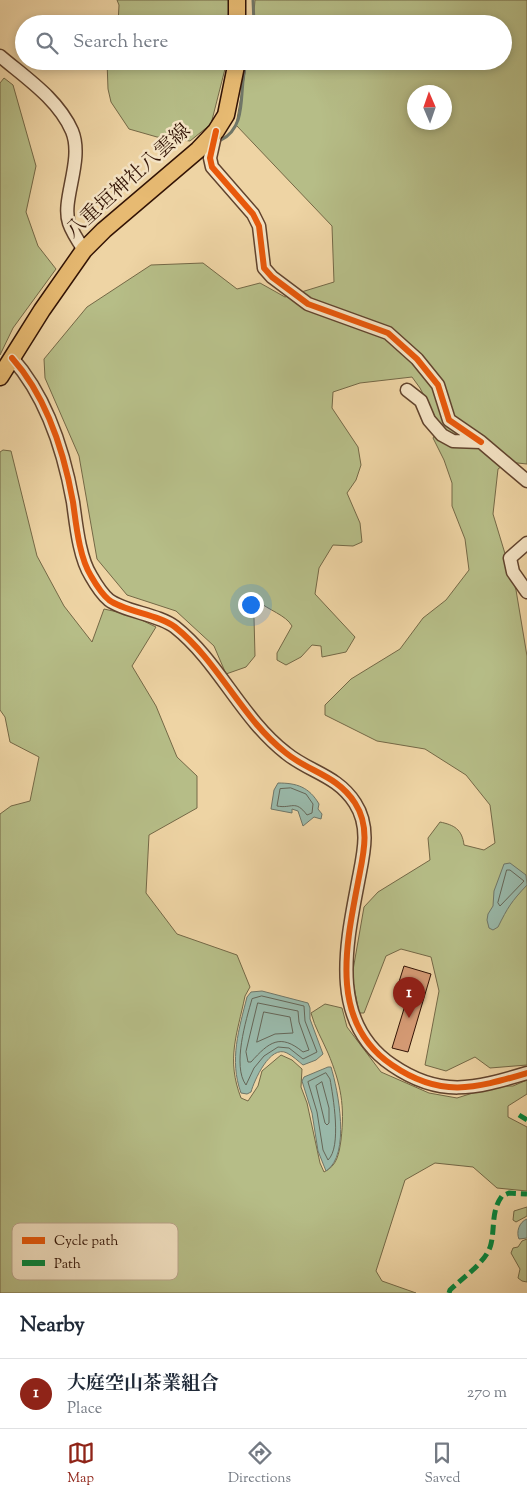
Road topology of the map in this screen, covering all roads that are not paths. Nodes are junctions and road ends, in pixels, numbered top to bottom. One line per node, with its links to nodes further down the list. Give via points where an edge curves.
1 (237, 0): 2 (main road)
2 (237, 15)
3 (0, 56): 4 (street)
4 (15, 69)
5 (16, 70): 8 (street, via 54,104 72,132 75,157 68,221)
6 (235, 70): 7 (main road, 八重垣神社八雲線, via 226,115)
7 (216, 131): 8 (main road, 八重垣神社八雲線); 12 (street, via 210,158 212,167 253,214 259,226 264,268 282,286 308,304 388,333 418,359 438,385 449,420)
8 (84, 250): 9 (main road, 八重垣神社八雲線)
9 (12, 358): 10 (main road, 八重垣神社八雲線); 16 (street, via 30,378 60,451 89,574 104,594 109,600 173,626 206,657 235,699 266,735 286,754 327,776 355,804 362,820 365,846 345,961 346,991 356,1022 365,1037 384,1060 424,1083 450,1088 479,1087)
10 (0, 378)
11 (407, 390): 12 (street, via 421,401 429,420 442,436 453,441)
12 (482, 442): 13 (street)
13 (527, 481)
14 (527, 543): 15 (street, via 510,558 513,572)
15 (527, 592)
16 (527, 1073)

